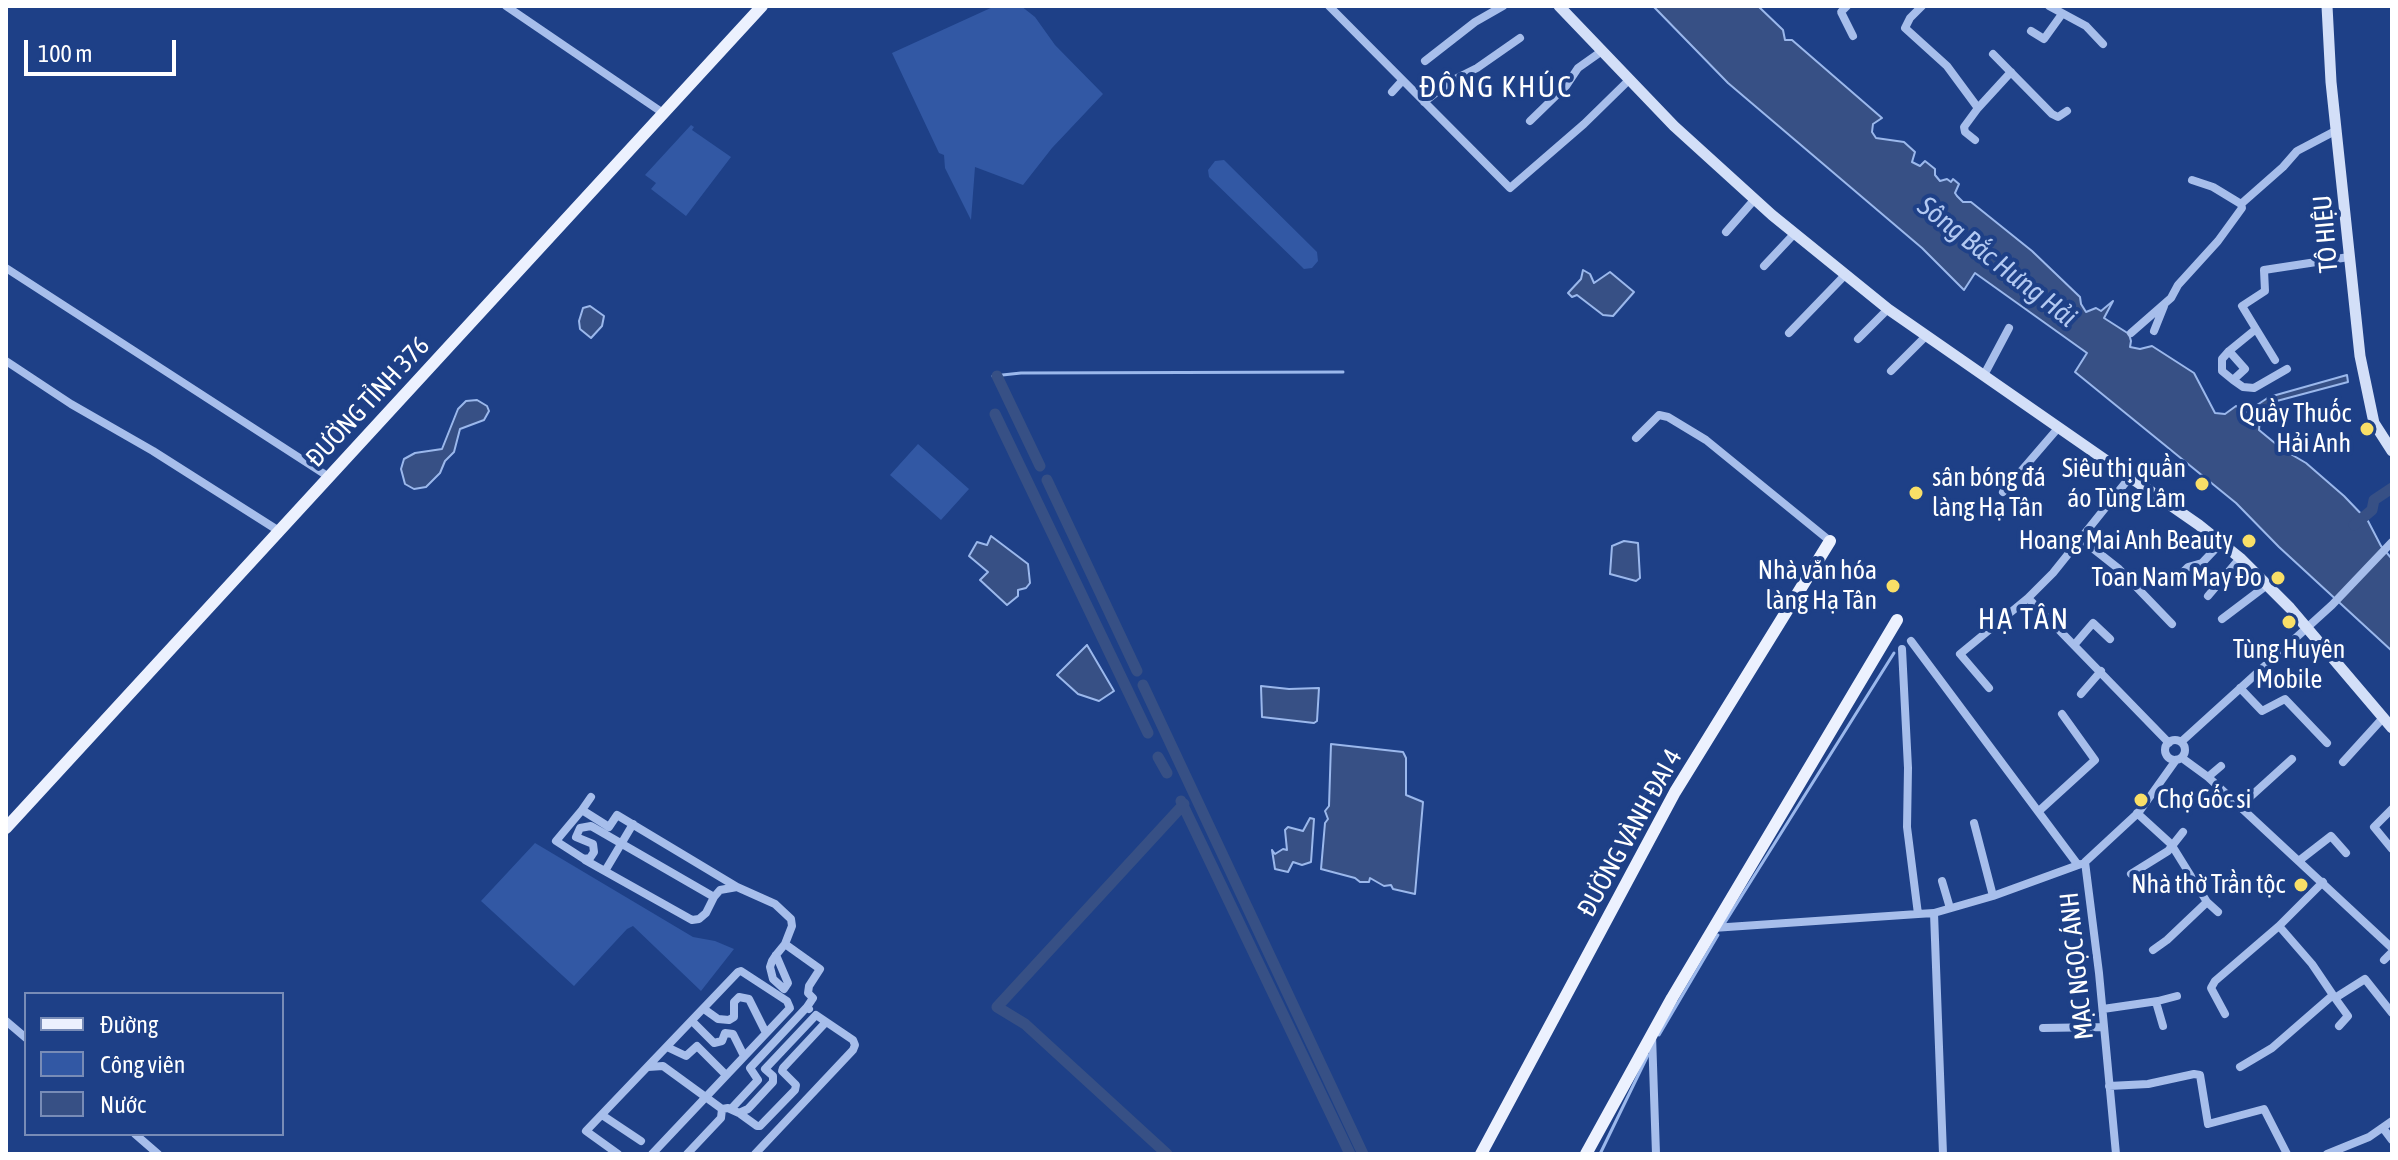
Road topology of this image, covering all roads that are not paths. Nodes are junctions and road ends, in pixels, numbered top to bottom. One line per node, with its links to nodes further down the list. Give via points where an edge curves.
1 (506, 6): 25 (street)
2 (762, 6): 25 (main road, ĐƯỜNG TỈNH 376)
3 (1329, 6): 20 (street)
4 (1503, 6): 17 (street)
5 (1559, 6): 15 (street)
6 (1847, 6): 12 (street, via 1841,12)
7 (1922, 6): 23 (street, via 1905,28 1947,66)
8 (2049, 6): 10 (street)
9 (2327, 6): 27 (street, TÔ HIỆU)
10 (2062, 14): 11 (street, via 2044,39); 14 (street, via 2086,26)
11 (2031, 31)
12 (1853, 36)
13 (1520, 38): 22 (street)
14 (2103, 44)
15 (1602, 51): 19 (street); 26 (street, via 1578,68)
16 (1993, 54): 18 (street)
17 (1425, 61)
18 (2011, 72): 23 (street); 24 (street, via 2052,114 2058,117)
19 (1629, 80): 22 (street, via 1510,188); 30 (street)
20 (1402, 81): 21 (street); 22 (street)
21 (1392, 92)
22 (1424, 102)
23 (1978, 108): 28 (street, via 1964,127)
24 (2067, 111)
25 (663, 113): 57 (main road, ĐƯỜNG TỈNH 376)
26 (1530, 121)
27 (2337, 130): 31 (street, via 2297,151); 34 (street, TÔ HIỆU)
28 (1975, 140)
29 (2192, 180): 31 (street)
30 (1754, 200): 32 (street); 33 (street)
31 (2241, 204): 38 (street, via 2218,241)
32 (1726, 232)
33 (1795, 233): 35 (street); 37 (street)
34 (2349, 257): 41 (street, via 2264,270 2265,291 2242,306); 56 (street, TÔ HIỆU, via 2366,392 2374,423)
35 (1764, 266)
36 (6, 268): 57 (street)
37 (1846, 274): 39 (street); 43 (street)
38 (2164, 304): 42 (street); 44 (street)
39 (1888, 309): 45 (street); 46 (street)
40 (2009, 328): 52 (street)
41 (2256, 329): 47 (street); 48 (street)
42 (2154, 331)
43 (1789, 333)
44 (2131, 333)
45 (1926, 336): 51 (street); 52 (street)
46 (1858, 339)
47 (2229, 351): 53 (street, via 2222,371); 53 (street, via 2245,369)
48 (2275, 360)
49 (6, 361): 60 (street)
50 (2287, 369): 53 (street, via 2254,388)
51 (1891, 371)
52 (1984, 375): 54 (street)
53 (2233, 380)
54 (2059, 427): 58 (street); 59 (street)
55 (1636, 438): 62 (street, via 1659,415 1668,417 1706,440)
56 (2392, 451)
57 (329, 477): 60 (main road, ĐƯỜNG TỈNH 376)
58 (2130, 477): 61 (street); 63 (street)
59 (2003, 492)
60 (279, 531): 101 (main road, ĐƯỜNG TỈNH 376)
61 (2081, 539): 69 (street); 72 (street, via 2119,569)
62 (1830, 541): 169 (main road, ĐƯỜNG VÀNH ĐAI 4, via 1675,792)
63 (2221, 543): 65 (street); 66 (street, via 2202,563)
64 (2390, 544): 73 (street)
65 (2240, 558): 67 (street); 68 (street)
66 (2180, 575)
67 (2267, 585): 70 (street); 73 (street)
68 (2208, 596)
69 (2028, 598): 76 (street); 79 (street, via 1960,654)
70 (2222, 619)
71 (1897, 620): 123 (main road)
72 (2172, 624)
73 (2306, 629): 80 (street); 83 (street)
74 (2110, 639): 76 (street, via 2093,623)
75 (1911, 641): 97 (street)
76 (2075, 644): 78 (street)
77 (1902, 649): 121 (street, via 1907,827)
78 (2101, 671): 81 (street); 86 (street)
79 (1989, 688)
80 (2240, 688): 85 (street); 87 (street, via 2262,711 2285,699)
81 (2081, 694)
82 (2062, 714): 97 (street, via 2095,760)
83 (2382, 719): 84 (street); 90 (street)
84 (2392, 728)
85 (2181, 742): 86 (street); 88 (street, via 2186,750)
86 (2169, 743): 88 (street, via 2166,754)
87 (2327, 743)
88 (2179, 759): 92 (street); 98 (street, MẠC NGỌC ÁNH)
89 (2292, 759): 94 (street)
90 (2343, 762)
91 (2221, 766): 92 (street)
92 (2208, 777): 94 (street)
93 (591, 797): 96 (street)
94 (2239, 807): 108 (street)
95 (2392, 809): 105 (street, via 2374,827)
96 (582, 810): 100 (street, via 609,827 617,815); 107 (street, via 556,841)
97 (2039, 811): 109 (street)
98 (2137, 813): 104 (street); 109 (street, MẠC NGỌC ÁNH)
99 (1974, 823): 115 (street)
100 (633, 824): 103 (street); 114 (street)
101 (6, 828)
102 (2183, 832): 104 (street)
103 (620, 843): 107 (street, via 591,826 580,828 576,837 593,844 594,852); 110 (street); 116 (street)
104 (2171, 844): 111 (street, via 2158,859); 117 (street)
105 (2392, 849)
106 (2346, 853): 108 (street, via 2331,836)
107 (584, 859): 110 (street)
108 (2300, 860): 113 (street)
109 (2082, 863): 115 (street); 134 (street, MẠC NGỌC ÁNH, via 2095,891)
110 (605, 871): 116 (street, via 692,920 706,913)
111 (2131, 874)
112 (1942, 881): 118 (street)
113 (2323, 882): 122 (street); 126 (street)
114 (737, 887): 116 (street, via 720,890); 124 (street, via 786,912 792,926)
115 (1993, 896): 118 (street)
116 (714, 897)
117 (2207, 902): 119 (street); 125 (street)
118 (1950, 908): 120 (street)
119 (2218, 912)
120 (1934, 913): 121 (street); 172 (street)
121 (1918, 914): 123 (street)
122 (2279, 926): 130 (street); 136 (street, via 2211,988)
123 (1713, 928): 146 (main road)
124 (785, 944): 127 (street); 132 (street, via 820,969 809,986 813,998)
125 (2153, 950)
126 (2392, 950): 128 (street)
127 (776, 955)
128 (2384, 960)
129 (2177, 996): 131 (street)
130 (2334, 996): 135 (street, via 2365,979); 142 (street, via 2348,1016); 152 (street, via 2272,1048)
131 (2156, 1002): 134 (street); 141 (street)
132 (807, 1007): 137 (street); 156 (street, via 750,1068 758,1080)
133 (704, 1009): 139 (street); 145 (street, via 729,1020 734,1017 734,1002 749,999); 145 (street, via 741,971 790,1005)
134 (2103, 1009): 143 (street, MẠC NGỌC ÁNH)
135 (2392, 1013)
136 (2225, 1014)
137 (816, 1015): 140 (street); 156 (street, via 765,1069 773,1082 748,1109)
138 (6, 1021): 147 (street)
139 (692, 1021): 148 (street); 149 (street, via 714,1043 725,1033 733,1034)
140 (826, 1022): 156 (street, via 783,1068 795,1090 760,1126); 168 (street, via 855,1045)
141 (2163, 1026)
142 (2339, 1026)
143 (2104, 1027): 144 (street); 154 (street, MẠC NGỌC ÁNH)
144 (2043, 1028)
145 (766, 1033): 149 (street)
146 (1652, 1033): 170 (main road); 171 (street)
147 (24, 1036)
148 (664, 1050): 150 (street); 151 (street); 153 (street, via 686,1056 697,1046)
149 (744, 1056): 153 (street)
150 (663, 1066): 151 (street); 155 (street)
151 (648, 1067): 157 (street)
152 (2240, 1067)
153 (726, 1075): 155 (street)
154 (2109, 1086): 173 (street, MẠC NGỌC ÁNH); 174 (street, via 2200,1075 2208,1124 2264,1109)
155 (705, 1096): 156 (street); 166 (street)
156 (731, 1110): 167 (street)
157 (602, 1115): 162 (street); 165 (street, via 586,1131)
158 (2392, 1121): 159 (street)
159 (2383, 1128): 161 (street); 163 (street)
160 (137, 1136): 164 (street)
161 (2392, 1140)
162 (641, 1141)
163 (2359, 1141): 175 (street); 176 (street)
164 (158, 1154)
165 (618, 1154)
166 (652, 1154)
167 (687, 1154)
168 (755, 1154)
169 (1481, 1154)
170 (1586, 1154)
171 (1656, 1154)
172 (1943, 1154)
173 (2116, 1154)
174 (2287, 1154)
175 (2327, 1154)
176 (2362, 1154)

